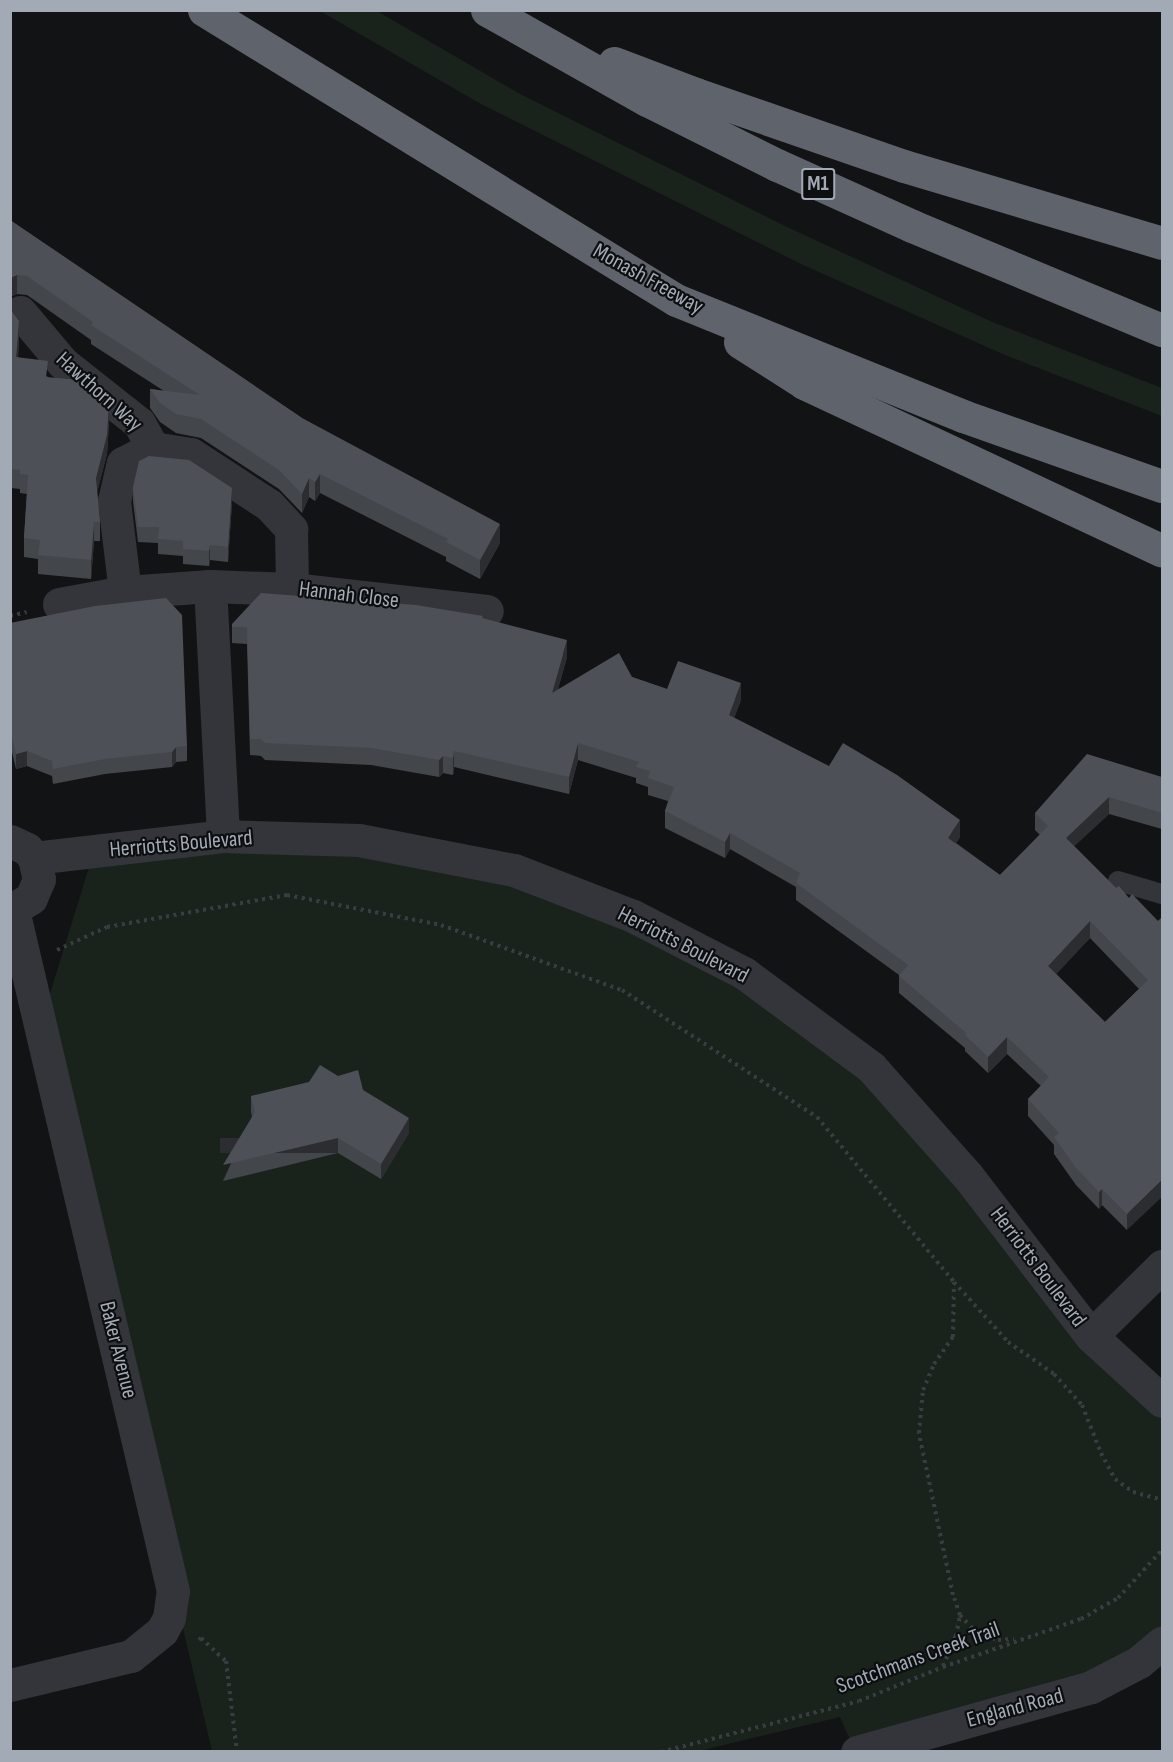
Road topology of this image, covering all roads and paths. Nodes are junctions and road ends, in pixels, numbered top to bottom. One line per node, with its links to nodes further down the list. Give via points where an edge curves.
1 (204, 10): 4 (highway, Monash Freeway)
2 (493, 15): 3 (highway, via 696,94 904,166); 6 (highway, M1, via 646,100 777,165 934,236)
3 (1162, 243)
4 (676, 300): 8 (highway, Monash Freeway, via 963,416); 9 (highway, via 804,384)
5 (20, 312): 7 (street, Hawthorn Way, via 63,363 139,423)
6 (1162, 330)
7 (153, 447): 11 (street, Hawthorn Way, via 191,454 269,505 291,529); 12 (street, Hawthorn Way, via 123,463 114,501)
8 (1162, 486)
9 (1162, 551)
10 (210, 586): 11 (street, Hannah Close); 12 (street, Hannah Close); 15 (street)
11 (292, 589): 14 (street, Hannah Close)
12 (125, 592): 13 (street, Hannah Close)
13 (59, 604)
14 (486, 611)
15 (223, 836): 16 (street, Herriotts Boulevard); 23 (street, Herriotts Boulevard, via 359,840 514,870 633,916 744,973 871,1066 967,1175)
16 (22, 849): 19 (street, via 39,879 23,905)
17 (1119, 881): 18 (lane)
18 (1162, 894)
19 (12, 910): 20 (street, Baker Avenue)
20 (26, 965): 22 (path, via 107,927 287,895 441,925 622,990 817,1118); 32 (street, Baker Avenue, via 173,1591 169,1618 162,1631 131,1656)
21 (1162, 1266): 23 (street)
22 (954, 1282): 25 (path, via 1008,1342 1054,1374 1082,1405 1115,1479 1133,1492); 27 (path, via 952,1337 923,1390 919,1433)
23 (1091, 1336): 24 (street, Herriotts Boulevard)
24 (1162, 1401)
25 (1162, 1500)
26 (1162, 1550): 28 (path, Scotchmans Creek Trail, via 1138,1580 1099,1610)
27 (960, 1615): 28 (path, via 985,1636 998,1640); 31 (path, via 952,1651)
28 (1021, 1638): 31 (path, Scotchmans Creek Trail)
29 (1162, 1643): 35 (street, England Road, via 1139,1662 1091,1687)
30 (193, 1646): 33 (path, via 201,1638 226,1661)
31 (943, 1667): 34 (path, Scotchmans Creek Trail, via 859,1701)
32 (10, 1685)
33 (237, 1752)
34 (661, 1752)
35 (857, 1752)

